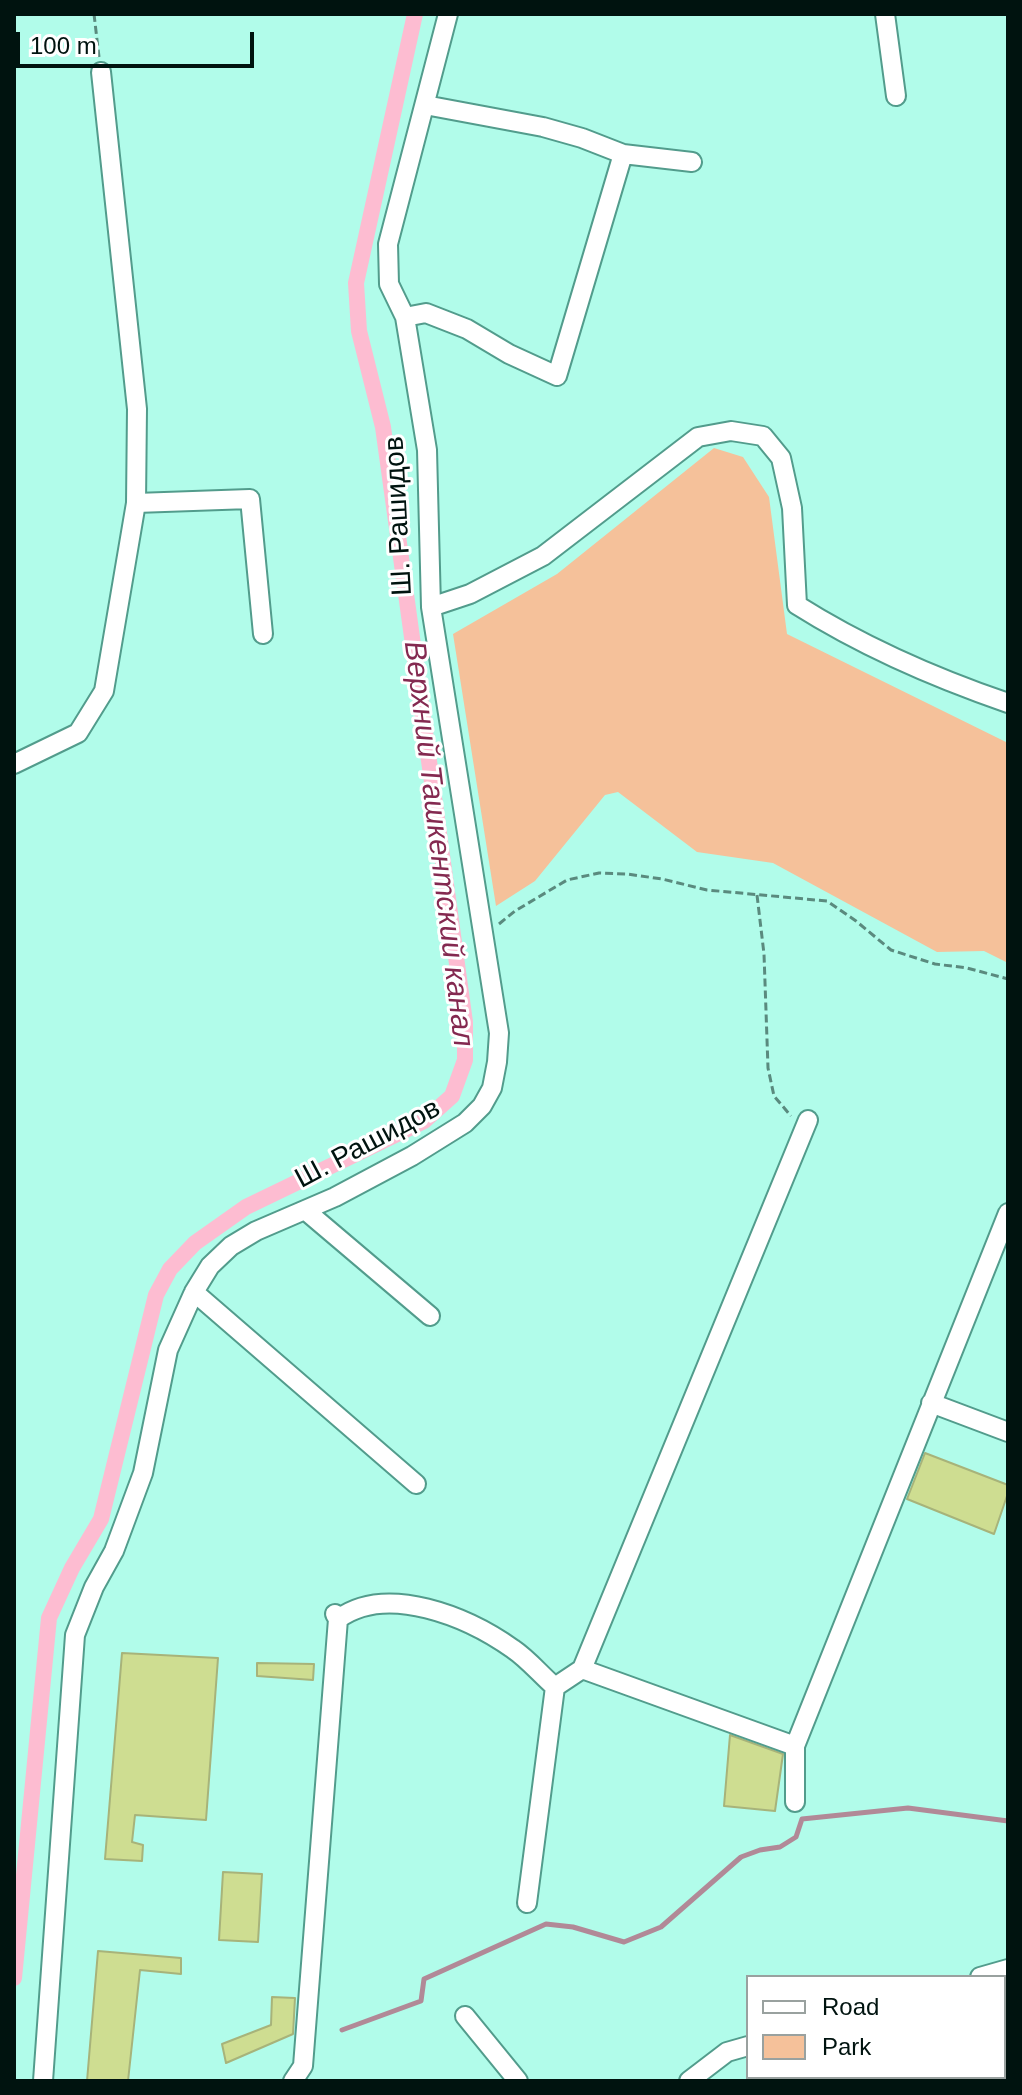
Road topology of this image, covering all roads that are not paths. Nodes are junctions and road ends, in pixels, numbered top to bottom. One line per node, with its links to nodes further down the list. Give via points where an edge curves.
1 (448, 14): 5 (street, Ш. Рашидов)
2 (885, 14): 4 (street)
3 (101, 72): 9 (street, via 137,409)
4 (896, 96)
5 (425, 105): 6 (street, via 543,127); 8 (street, Ш. Рашидов, via 388,244 389,284)
6 (623, 154): 7 (street); 8 (street, via 557,376 426,313)
7 (692, 162)
8 (405, 317): 10 (street, Ш. Рашидов, via 427,450)
9 (136, 503): 11 (street, via 250,499); 13 (street, via 104,691 78,733)
10 (431, 607): 12 (street, via 470,594 543,556 698,437 731,431 763,436 781,458 792,508 797,605 841,633); 15 (street, Ш. Рашидов, via 499,1033 492,1088 465,1123)
11 (263, 634)
12 (1008, 703)
13 (14, 764)
14 (808, 1120): 22 (street)
15 (305, 1210): 17 (street, Ш. Рашидов, via 231,1246); 18 (street)
16 (1008, 1213): 19 (street)
17 (194, 1292): 21 (street); 31 (street, Ш. Рашидов, via 168,1350 132,1507 75,1635)
18 (430, 1316)
19 (931, 1403): 20 (street); 24 (street)
20 (1008, 1432)
21 (416, 1484)
22 (582, 1669): 23 (street); 24 (street)
23 (555, 1687): 26 (street); 32 (street, via 514,1649 442,1612 380,1603 337,1616 303,2066)
24 (795, 1746): 25 (street)
25 (795, 1802)
26 (527, 1903)
27 (1008, 1969): 28 (street)
28 (987, 1975)
29 (465, 2016): 33 (street)
30 (746, 2047): 34 (street, via 727,2052)
31 (43, 2081)
32 (293, 2081)
33 (518, 2081)
34 (689, 2081)

